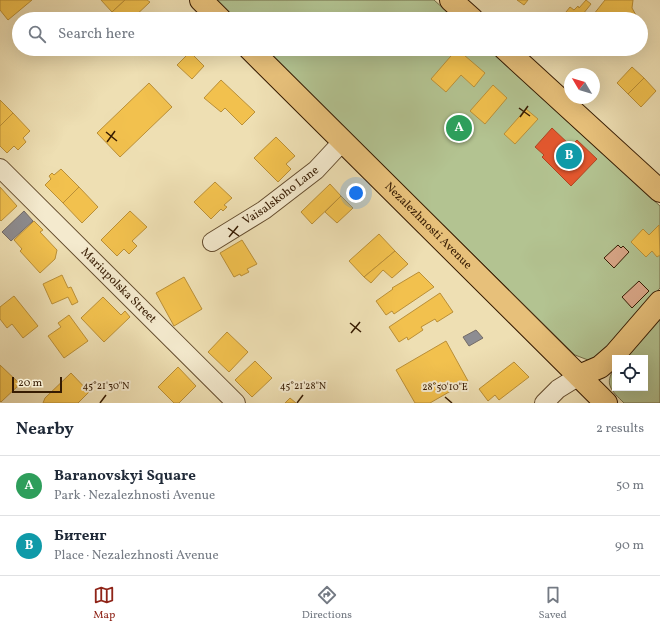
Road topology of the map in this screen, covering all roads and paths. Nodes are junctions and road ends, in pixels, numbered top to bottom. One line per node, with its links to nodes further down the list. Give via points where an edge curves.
1 (201, 0): 3 (main road)
2 (451, 0): 4 (main road)
3 (213, 12)
4 (464, 12)
5 (257, 56): 7 (main road, Nezalezhnosti Avenue)
6 (513, 56): 9 (main road)
7 (343, 141): 10 (street, Vaisalskoho Lane, via 316,170 264,210); 12 (main road, Nezalezhnosti Avenue)
8 (0, 168): 13 (street, Mariupolska Street)
9 (660, 191)
10 (212, 242)
11 (660, 302): 12 (main road, via 615,354 600,367)
12 (579, 376): 14 (street, via 558,389); 15 (main road, Nezalezhnosti Avenue)
13 (236, 403)
14 (544, 403)
15 (606, 403)

